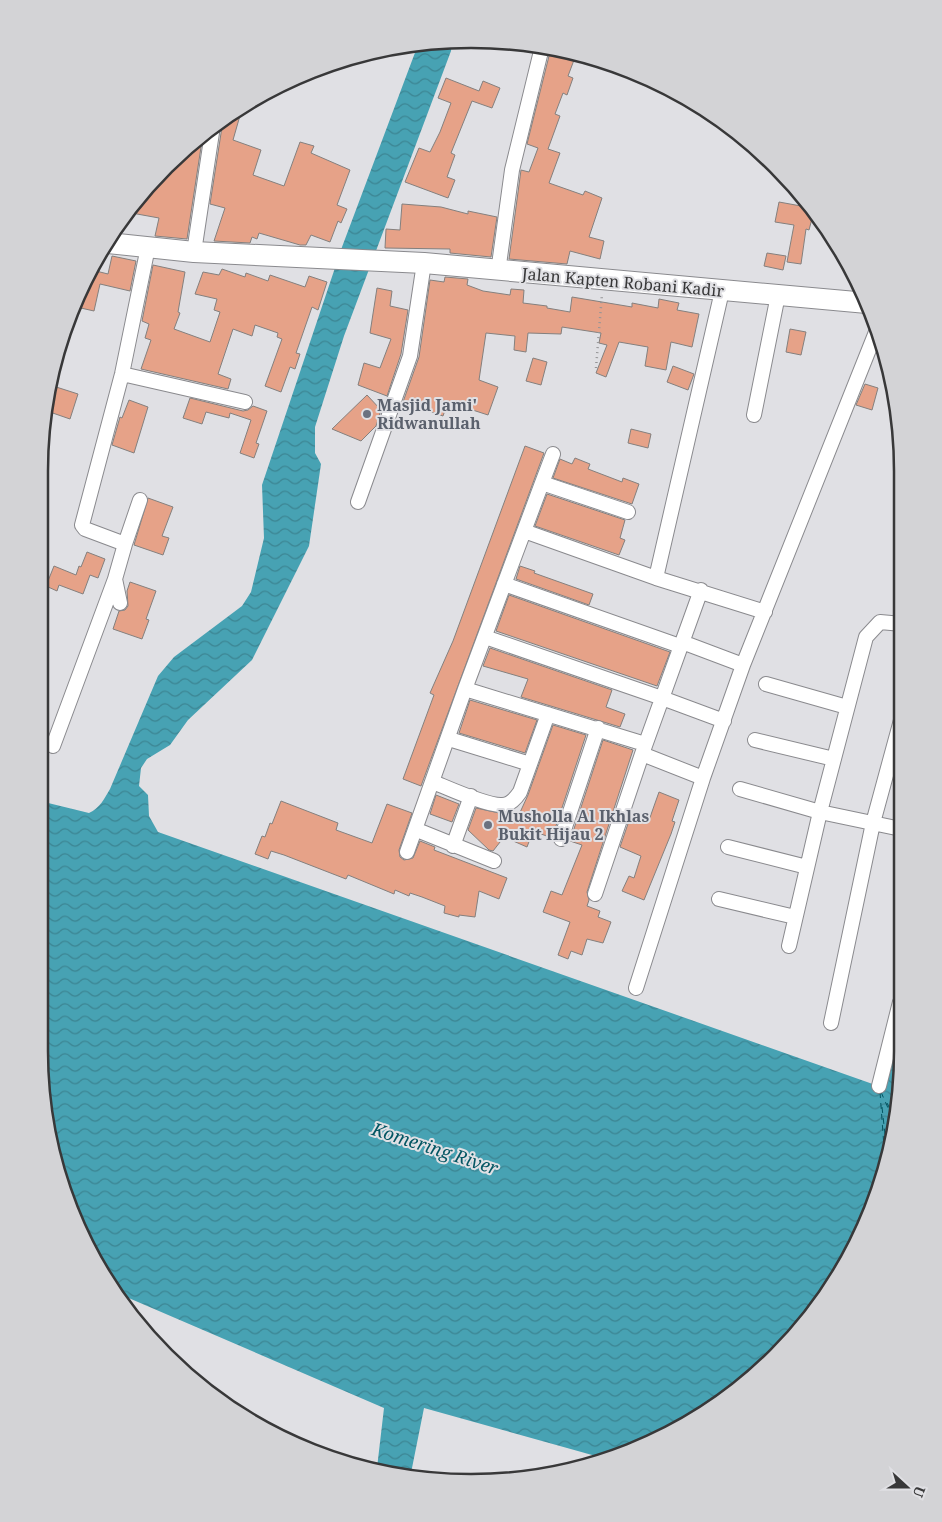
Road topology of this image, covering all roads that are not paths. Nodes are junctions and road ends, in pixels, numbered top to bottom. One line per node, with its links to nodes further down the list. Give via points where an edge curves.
1 (540, 54): 7 (street, via 512,170)
2 (211, 136): 5 (street)
3 (114, 244): 4 (main road, Jalan Kapten Robani Kadir)
4 (148, 247): 5 (main road, Jalan Kapten Robani Kadir); 12 (street)
5 (194, 252): 6 (main road, Jalan Kapten Robani Kadir)
6 (424, 263): 7 (main road, Jalan Kapten Robani Kadir); 18 (street, via 410,356)
7 (498, 272): 8 (main road, Jalan Kapten Robani Kadir)
8 (722, 291): 9 (main road, Jalan Kapten Robani Kadir); 22 (street)
9 (778, 295): 10 (main road, Jalan Kapten Robani Kadir); 14 (street)
10 (859, 302)
11 (873, 339): 27 (street)
12 (122, 374): 13 (street); 21 (street, via 82,525)
13 (245, 402)
14 (754, 415)
15 (554, 454): 16 (street)
16 (542, 483): 19 (street); 20 (street)
17 (140, 500): 21 (street)
18 (358, 502)
19 (628, 512)
20 (524, 531): 22 (street); 24 (street)
21 (125, 544): 23 (street)
22 (656, 578): 25 (street)
23 (115, 579): 26 (street); 41 (street)
24 (504, 584): 29 (street); 30 (street)
25 (701, 590): 27 (street); 30 (street)
26 (120, 604)
27 (765, 612): 31 (street)
28 (894, 623): 35 (street, via 880,622 869,631)
29 (485, 637): 33 (street); 34 (street)
30 (681, 644): 31 (street); 34 (street)
31 (744, 665): 37 (street)
32 (766, 684): 35 (street)
33 (465, 688): 36 (street); 39 (street)
34 (662, 698): 37 (street); 43 (street)
35 (847, 707): 44 (street)
36 (548, 714): 38 (street); 45 (street)
37 (724, 722): 46 (street)
38 (598, 728): 43 (street); 54 (street)
39 (449, 739): 45 (street); 47 (street)
40 (755, 740): 44 (street)
41 (53, 746)
42 (894, 746): 51 (street)
43 (644, 749): 46 (street); 60 (street)
44 (834, 759): 50 (street)
45 (530, 764): 49 (street, via 516,798 507,804 497,805)
46 (703, 778): 64 (street)
47 (433, 782): 49 (street); 57 (street)
48 (740, 789): 50 (street)
49 (471, 796): 55 (street)
50 (820, 812): 51 (street); 59 (street)
51 (873, 823): 52 (street); 65 (street)
52 (894, 828)
53 (422, 832): 55 (street)
54 (561, 839)
55 (453, 846): 58 (street)
56 (728, 847): 59 (street)
57 (407, 852)
58 (494, 861)
59 (807, 867): 62 (street)
60 (595, 894)
61 (719, 899): 62 (street)
62 (795, 916): 63 (street)
63 (789, 946)
64 (636, 988)
65 (831, 1023)
66 (894, 1026): 67 (street)
67 (879, 1086)

